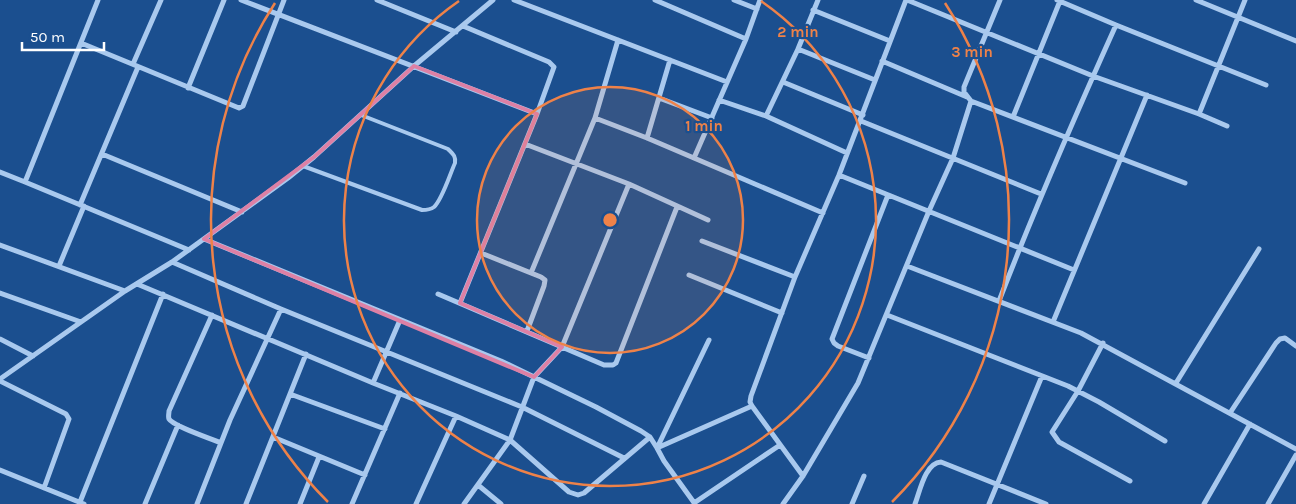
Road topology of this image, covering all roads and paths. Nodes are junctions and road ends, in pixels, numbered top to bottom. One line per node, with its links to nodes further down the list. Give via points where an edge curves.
1 (98, 0): 30 (street)
2 (161, 0): 36 (street)
3 (224, 0): 43 (street)
4 (241, 0): 20 (street)
5 (284, 0): 20 (street)
6 (376, 0): 25 (street)
7 (493, 0): 23 (street)
8 (514, 0): 27 (street)
9 (655, 0): 26 (street)
10 (734, 0): 18 (street)
11 (760, 0): 18 (street)
12 (818, 0): 19 (street)
13 (906, 0): 24 (street); 29 (street)
14 (1000, 0): 24 (street)
15 (1196, 0): 21 (street)
16 (1245, 0): 21 (street)
17 (1059, 1): 22 (street); 32 (street)
18 (756, 9): 26 (street)
19 (813, 10): 29 (street); 31 (street)
20 (278, 15): 37 (street); 43 (street, via 243,106 233,107)
21 (1238, 18): 28 (street); 35 (street)
22 (1116, 25): 35 (street); 38 (street)
23 (463, 26): 25 (street); 49 (street, via 552,64 553,71)
24 (986, 31): 32 (street); 46 (street, via 964,87)
25 (456, 32): 37 (street)
26 (746, 39): 40 (street)
27 (618, 40): 33 (street); 54 (street)
28 (1296, 40)
29 (890, 41): 34 (street)
30 (81, 43): 36 (street); 70 (street)
31 (798, 49): 39 (street); 41 (street)
32 (1039, 53): 38 (street); 53 (street)
33 (670, 60): 40 (street); 45 (street)
34 (882, 61): 39 (street); 46 (street)
35 (1218, 65): 42 (street); 50 (street)
36 (136, 66): 43 (street); 62 (street)
37 (414, 66): 48 (street); 49 (street)
38 (1093, 76): 44 (street); 59 (street)
39 (875, 80): 51 (street)
40 (727, 82): 47 (street)
41 (783, 82): 51 (street); 52 (street)
42 (1266, 85)
43 (188, 88)
44 (1147, 95): 50 (street); 65 (street)
45 (659, 98): 55 (street); 58 (street)
46 (969, 99): 53 (street); 64 (street)
47 (719, 100): 52 (street); 55 (street)
48 (361, 114): 67 (street); 67 (lane, via 448,149 453,154 455,163 434,208 422,210)
49 (537, 114): 60 (street)
50 (1199, 114): 57 (street)
51 (863, 115): 56 (street)
52 (766, 116): 61 (street)
53 (1012, 116): 59 (street)
54 (595, 118): 58 (street); 66 (street)
55 (712, 118): 63 (street)
56 (861, 121): 61 (street); 64 (street)
57 (1227, 126)
58 (647, 138): 63 (street)
59 (1068, 138): 65 (street); 73 (street)
60 (525, 144): 66 (street); 87 (street)
61 (846, 153): 69 (street)
62 (102, 154): 75 (street); 78 (street)
63 (694, 158): 79 (street)
64 (953, 158): 73 (street); 77 (street)
65 (1120, 159): 71 (street); 91 (street)
66 (575, 164): 72 (street); 92 (street)
67 (303, 166): 78 (street)
68 (0, 172): 70 (street)
69 (839, 175): 74 (street); 79 (street)
70 (25, 182): 75 (street)
71 (1185, 182)
72 (628, 184): 76 (street); 115 (street)
73 (1042, 194): 84 (street)
74 (888, 195): 77 (street); 119 (street, via 832,339 838,346)
75 (82, 205): 86 (street); 89 (street)
76 (677, 206): 80 (street); 115 (street, via 616,363 604,365)
77 (929, 211): 84 (street); 90 (street)
78 (242, 212): 81 (street)
79 (823, 213): 94 (street)
80 (708, 220)
81 (204, 239): 86 (street); 106 (street)
82 (702, 241): 94 (street)
83 (0, 244): 89 (street)
84 (1020, 249): 91 (street); 100 (street)
85 (1259, 249): 124 (street)
86 (189, 250): 88 (street)
87 (481, 253): 92 (street); 101 (street)
88 (172, 262): 95 (street); 102 (street)
89 (59, 266): 96 (street)
90 (907, 266): 100 (street); 105 (street)
91 (1074, 270): 108 (street)
92 (531, 273): 109 (street, via 541,277 545,283)
93 (689, 275): 103 (street)
94 (795, 277): 103 (street)
95 (137, 284): 96 (street); 98 (street)
96 (125, 291): 107 (street)
97 (0, 293): 107 (street)
98 (163, 294): 104 (street); 154 (street)
99 (438, 294): 101 (street)
100 (999, 301): 108 (street)
101 (460, 303): 109 (street)
102 (281, 309): 111 (street); 116 (street)
103 (782, 313): 128 (street, via 751,396)
104 (212, 315): 111 (street); 133 (street, via 169,411 168,417)
105 (887, 315): 119 (street); 120 (street)
106 (400, 320): 116 (street); 121 (street)
107 (81, 322): 118 (street)
108 (1053, 322): 113 (street)
109 (527, 330): 115 (street)
110 (0, 339): 118 (street)
111 (268, 339): 117 (street); 139 (street)
112 (709, 340): 141 (street)
113 (1103, 343): 124 (street); 125 (street)
114 (1296, 346): 130 (street, via 1284,338 1276,343)
115 (562, 347): 121 (street)
116 (387, 353): 123 (street); 129 (street)
117 (306, 354): 123 (street); 127 (street)
118 (33, 356): 122 (street)
119 (869, 358): 148 (street, via 858,384)
120 (1042, 376): 125 (street); 152 (street)
121 (534, 377): 129 (street); 136 (street)
122 (0, 380): 153 (street, via 66,414 69,419)
123 (374, 383): 126 (street)
124 (1176, 383): 130 (street)
125 (1078, 391): 138 (street); 150 (street, via 1055,425 1054,437)
126 (400, 393): 131 (street); 134 (street)
127 (290, 394): 134 (street); 135 (street)
128 (752, 406): 140 (street); 141 (street)
129 (522, 407): 137 (street); 145 (street)
130 (1230, 413): 132 (street)
131 (456, 416): 137 (street); 161 (street)
132 (1250, 424): 142 (street); 169 (street)
133 (178, 425): 139 (street); 156 (street)
134 (385, 429): 147 (street)
135 (273, 437): 144 (street); 158 (street)
136 (650, 437): 141 (street); 145 (street)
137 (510, 440): 145 (street, via 569,492 578,495); 151 (street)
138 (1164, 442)
139 (221, 443): 157 (street)
140 (780, 445): 148 (street); 155 (street)
141 (657, 448): 155 (street)
142 (1296, 449)
143 (1296, 455): 170 (street)
144 (319, 457): 147 (street); 159 (street)
145 (624, 458)
146 (0, 470): 153 (street)
147 (364, 475): 160 (street)
148 (803, 476): 164 (street)
149 (864, 476): 165 (street)
150 (1130, 481)
151 (478, 485): 162 (street); 163 (street)
152 (997, 485): 166 (street, via 935,462); 167 (street); 168 (street)
153 (44, 488): 154 (street)
154 (82, 503)
155 (694, 503)
156 (145, 504)
157 (196, 504)
158 (246, 504)
159 (300, 504)
160 (352, 504)
161 (416, 504)
162 (464, 504)
163 (501, 504)
164 (783, 504)
165 (852, 504)
166 (915, 504)
167 (989, 504)
168 (1046, 504)
169 (1204, 504)
170 (1268, 504)

